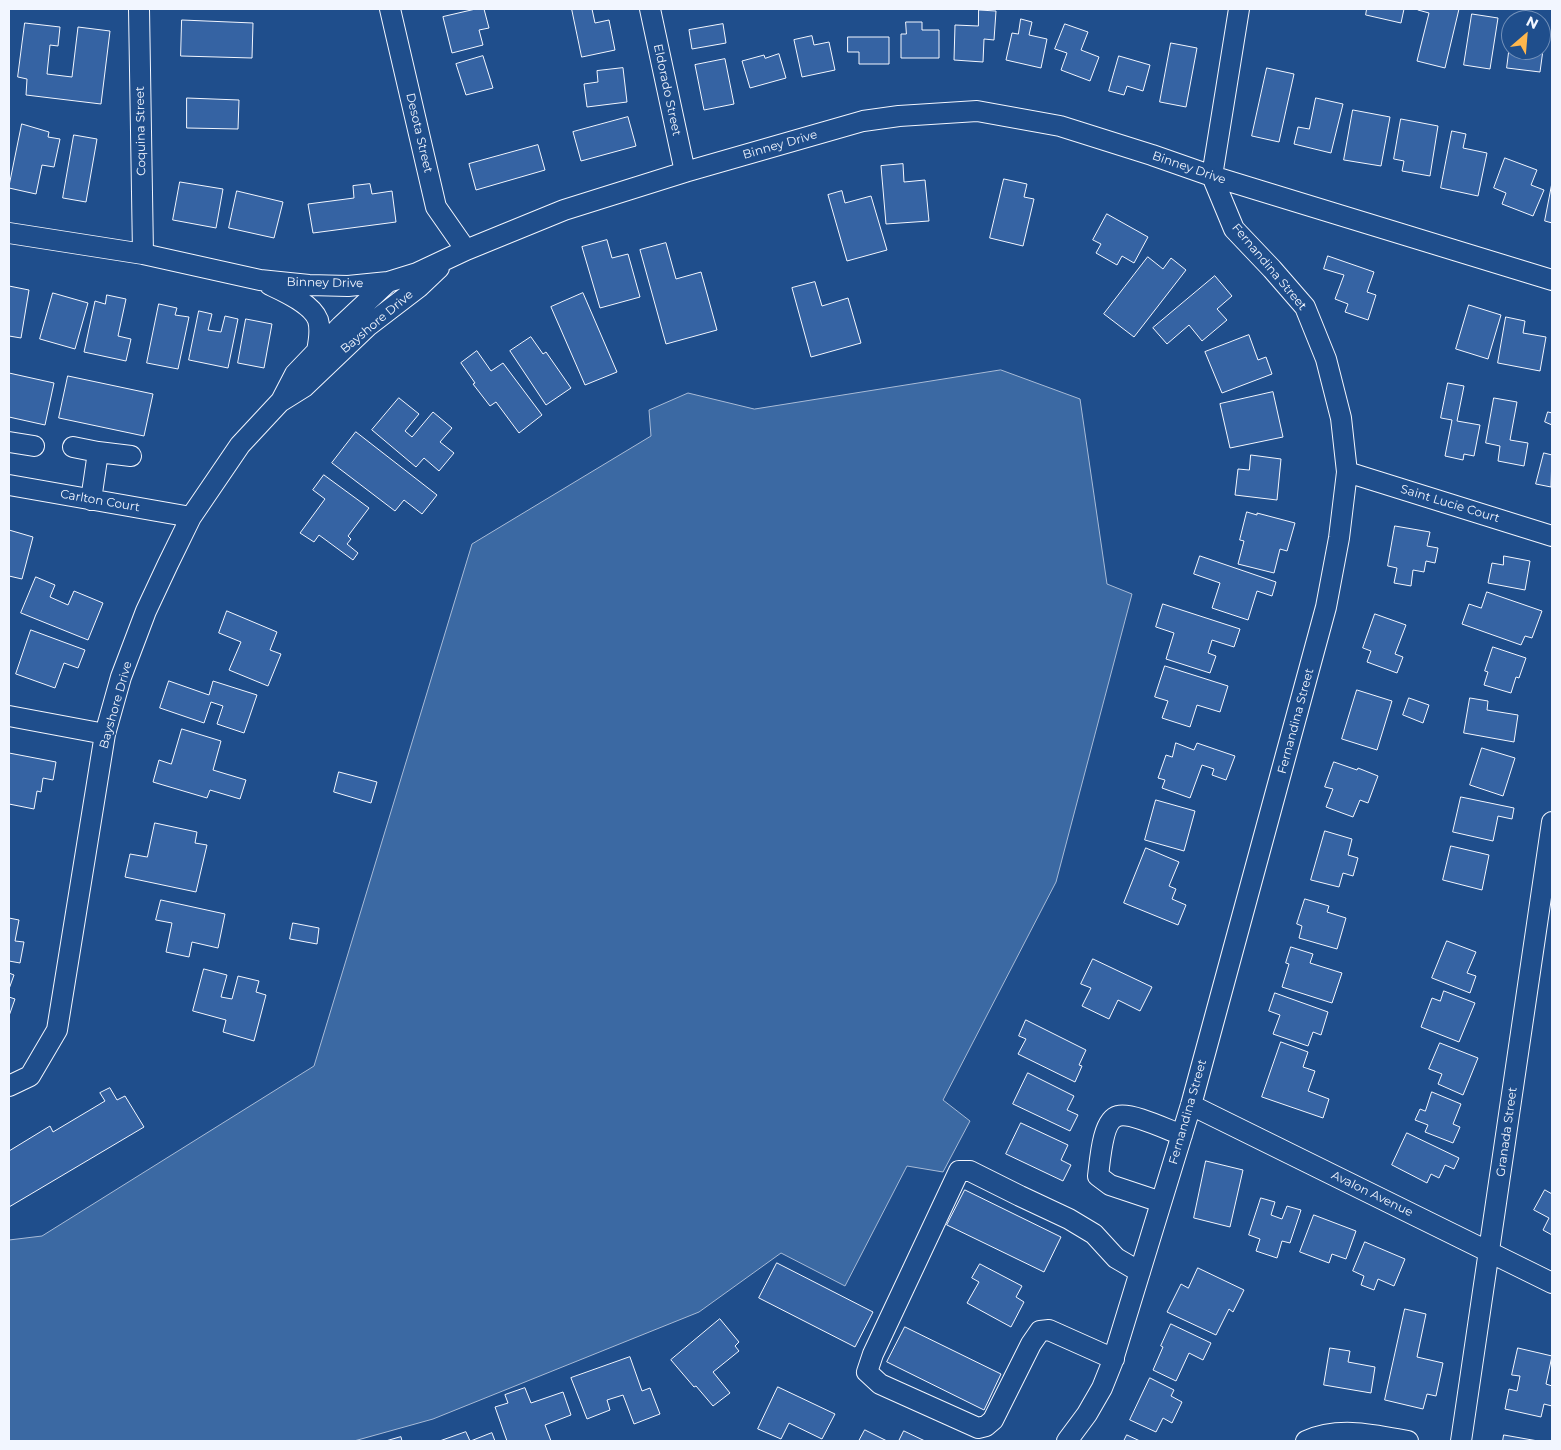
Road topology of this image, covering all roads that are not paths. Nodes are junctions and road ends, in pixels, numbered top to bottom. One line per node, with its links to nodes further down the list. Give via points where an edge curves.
1 (139, 9): 8 (street, Coquina Street)
2 (390, 9): 9 (street, Desota Street, via 436,207)
3 (650, 9): 5 (street, Eldorado Street)
4 (1240, 9): 6 (street)
5 (685, 172): 6 (street, Binney Drive, via 863,121 977,111 1060,126); 9 (street, Binney Drive, via 564,210)
6 (1212, 176): 11 (street, Binney Drive); 20 (street, Fernandina Street, via 1234,229 1305,307 1326,359 1341,418)
7 (9, 233): 8 (street, Binney Drive)
8 (143, 254): 10 (street, Binney Drive)
9 (458, 254): 12 (street, Binney Drive); 14 (street, Bayshore Drive, via 368,326 304,387)
10 (260, 280): 12 (street, Binney Drive, via 348,286); 13 (street, via 306,304 317,319 320,336)
11 (1552, 280)
12 (388, 282): 13 (street, Bayshore Drive)
13 (317, 351): 14 (street, Bayshore Drive, via 295,374)
14 (280, 402): 23 (street, Bayshore Drive, via 240,445)
15 (9, 442): 16 (street)
16 (34, 446)
17 (74, 447): 18 (street)
18 (98, 452): 19 (street); 22 (street)
19 (131, 456)
20 (1347, 472): 24 (street, Saint Lucie Court); 29 (street, Fernandina Street, via 1340,538 1326,607)
21 (9, 485): 22 (street, Carlton Court)
22 (91, 500): 23 (street, Carlton Court)
23 (191, 517): 26 (street, Bayshore Drive, via 146,612 121,678)
24 (1552, 536)
25 (9, 716): 26 (street)
26 (105, 734): 28 (street, Bayshore Drive, via 57,1030 30,1076)
27 (1552, 822): 32 (street, Granada Street)
28 (9, 1086)
29 (1191, 1105): 30 (street, Fernandina Street); 32 (street, Avalon Avenue)
30 (1182, 1135): 31 (street, Fernandina Street); 31 (street, via 1128,1115 1116,1116 1108,1124 1098,1176 1110,1185)
31 (1161, 1202): 33 (street, Fernandina Street)
32 (1489, 1252): 34 (street, Avalon Avenue); 39 (street, Granada Street)
33 (1140, 1272): 35 (street, Fernandina Street); 35 (street, via 1116,1258 1094,1234 1069,1219 970,1171 959,1171 867,1372 880,1384 978,1428 993,1420 1040,1331 1049,1330)
34 (1552, 1283)
35 (1114, 1359): 36 (street, Fernandina Street, via 1102,1388)
36 (1067, 1441)
37 (1306, 1441): 38 (street, via 1331,1433 1361,1433)
38 (1408, 1441)
39 (1461, 1441)

